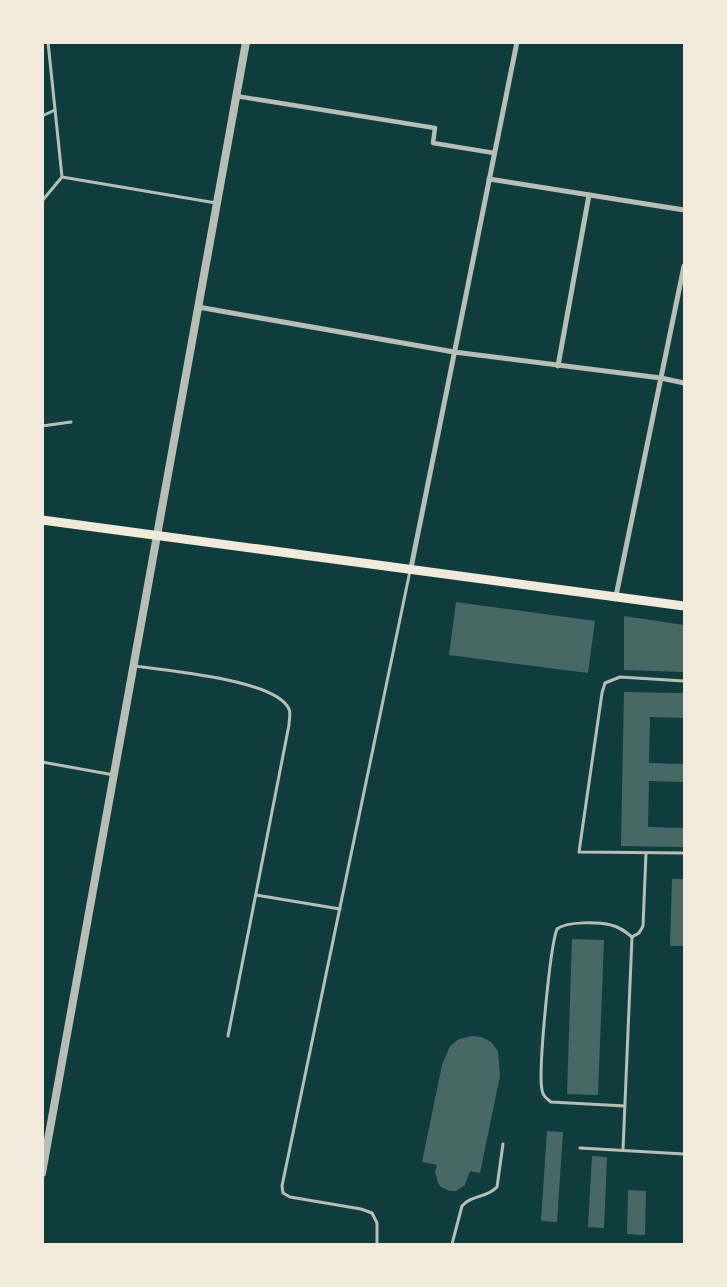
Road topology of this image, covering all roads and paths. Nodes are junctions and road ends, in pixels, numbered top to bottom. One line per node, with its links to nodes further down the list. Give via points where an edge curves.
1 (48, 42): 5 (lane)
2 (246, 42): 4 (street)
3 (517, 42): 7 (street)
4 (236, 96): 7 (street, via 436,128 433,143); 12 (street)
5 (55, 110): 6 (lane); 8 (lane)
6 (42, 116)
7 (494, 153): 9 (street)
8 (62, 177): 11 (lane); 12 (lane)
9 (489, 179): 10 (street); 16 (street)
10 (589, 195): 13 (street); 17 (street)
11 (42, 201)
12 (217, 203): 15 (street)
13 (684, 210)
14 (684, 266): 18 (street)
15 (198, 306): 16 (street); 23 (street)
16 (454, 352): 17 (street); 24 (street)
17 (558, 366): 18 (street)
18 (661, 378): 19 (street); 25 (street)
19 (684, 383)
20 (71, 422): 21 (lane)
21 (42, 426)
22 (42, 520): 23 (main road)
23 (158, 536): 24 (main road); 27 (street)
24 (411, 568): 25 (main road); 34 (lane)
25 (616, 596): 26 (main road)
26 (684, 606)
27 (134, 666): 30 (street); 33 (lane, via 246,684 280,698 290,710)
28 (684, 681): 31 (lane, via 620,677 605,683 602,693 579,852)
29 (42, 762): 30 (lane)
30 (114, 776): 38 (street)
31 (646, 853): 32 (lane); 35 (lane, via 644,926)
32 (684, 853)
33 (256, 895): 34 (lane); 36 (lane)
34 (340, 909): 44 (lane, via 282,1186 283,1193 290,1197 372,1213 377,1223)
35 (632, 937): 37 (lane); 37 (lane, via 610,925 570,923 557,930 543,1041 541,1088 551,1102)
36 (228, 1036)
37 (625, 1106): 41 (lane)
38 (45, 1144): 43 (street)
39 (504, 1144): 45 (lane, via 497,1187 462,1206)
40 (580, 1148): 41 (lane)
41 (623, 1150): 42 (lane)
42 (684, 1154)
43 (42, 1173)
44 (377, 1244)
45 (452, 1244)

